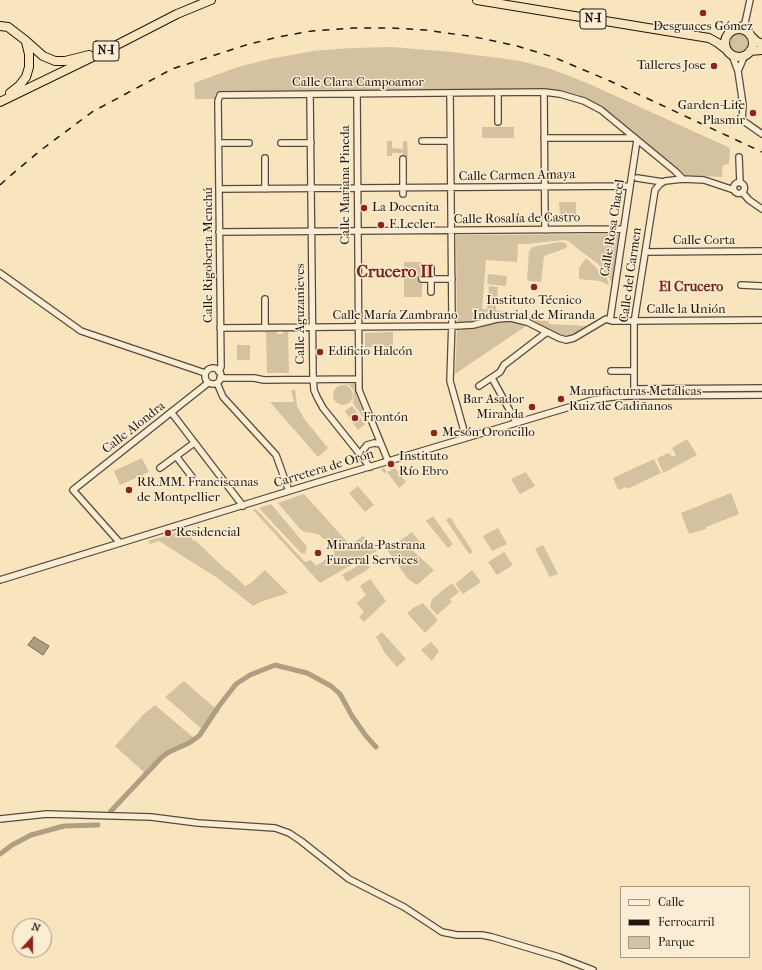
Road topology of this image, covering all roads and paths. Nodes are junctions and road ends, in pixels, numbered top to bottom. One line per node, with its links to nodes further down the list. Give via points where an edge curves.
1 (211, 0): 11 (highway, N-I, via 177,14)
2 (477, 0): 8 (highway, N-I)
3 (750, 0): 4 (street)
4 (745, 23): 6 (street); 7 (street)
5 (0, 26): 9 (highway, via 8,27)
6 (733, 31): 7 (highway, N-I, via 743,30); 8 (highway, N-I); 13 (highway, via 725,40)
7 (749, 34): 10 (highway); 14 (highway, via 752,43)
8 (709, 38): 13 (highway, N-I)
9 (25, 40): 11 (highway, via 43,56 55,61 65,61); 22 (highway, via 29,54 26,77 20,86)
10 (762, 44)
11 (107, 50): 22 (highway, N-I)
12 (762, 50): 14 (highway)
13 (729, 53): 14 (highway, via 741,57); 15 (street)
14 (748, 53): 15 (street)
15 (738, 71): 24 (street, via 743,105 742,120)
16 (544, 92): 18 (street, Calle Clara Campoamor); 25 (street); 26 (street, Calle Clara Campoamor, via 567,95 588,103)
17 (450, 93): 18 (street, Calle Clara Campoamor); 20 (street, Calle Clara Campoamor); 28 (street)
18 (498, 93): 23 (street)
19 (310, 94): 20 (street, Calle Clara Campoamor); 21 (street, Calle Clara Campoamor); 32 (street, Calle Aguzanieves)
20 (357, 94): 46 (street, Calle Mariana Pineda)
21 (219, 96): 29 (street, Calle Rigoberta Menchú)
22 (0, 101)
23 (498, 122)
24 (762, 134)
25 (544, 138): 26 (street); 41 (street)
26 (636, 139): 37 (street, Calle Clara Campoamor); 40 (street, Calle Rosa Chacel)
27 (422, 141): 28 (street)
28 (450, 141): 42 (street)
29 (219, 143): 30 (street); 43 (street, Calle Rigoberta Menchú)
30 (249, 143)
31 (281, 143): 32 (street)
32 (311, 143): 45 (street, Calle Aguzanieves)
33 (739, 157): 39 (street)
34 (265, 158): 44 (street)
35 (403, 159): 48 (street)
36 (637, 178): 38 (street)
37 (683, 179): 38 (street); 47 (street, via 704,180)
38 (661, 183): 58 (street, Calle del Carmen, via 655,190)
39 (740, 183): 47 (street, via 735,184); 49 (street, via 744,186)
40 (630, 186): 41 (street, Calle Carmen Amaya); 51 (street, Calle Rosa Chacel)
41 (545, 187): 42 (street, Calle Carmen Amaya); 52 (street)
42 (451, 188): 48 (street, Calle Carmen Amaya); 54 (street)
43 (219, 189): 44 (street, Calle Carmen Amaya); 55 (street, Calle Rigoberta Menchú)
44 (265, 189): 45 (street, Calle Carmen Amaya)
45 (311, 189): 46 (street, Calle Carmen Amaya); 56 (street, Calle Aguzanieves)
46 (357, 189): 48 (street, Calle Carmen Amaya); 53 (street, Calle Mariana Pineda)
47 (734, 190): 49 (street)
48 (403, 191)
49 (742, 192): 50 (street)
50 (762, 209)
51 (624, 229): 52 (street, Calle Rosalía de Castro); 68 (street, Calle Rosa Chacel)
52 (545, 230): 54 (street, Calle Rosalía de Castro)
53 (358, 231): 54 (street, Calle Rosalía de Castro); 56 (street, Calle Rosalía de Castro); 73 (street, Calle Mariana Pineda)
54 (451, 231): 63 (street)
55 (220, 232): 56 (street, Calle Rosalía de Castro); 74 (street, Calle Rigoberta Menchú)
56 (312, 232): 72 (street, Calle Aguzanieves)
57 (762, 251): 58 (street, Calle Corta)
58 (645, 252): 70 (street, Calle del Carmen)
59 (431, 267): 62 (street)
60 (0, 273): 80 (street, via 81,332)
61 (422, 279): 62 (street)
62 (431, 279): 63 (street); 66 (street)
63 (452, 279): 71 (street)
64 (742, 285): 65 (street)
65 (762, 286)
66 (431, 292)
67 (265, 299): 75 (street)
68 (610, 320): 70 (street, Calle la Unión); 76 (street, Calle María Zambrano, via 606,319 570,339 561,339)
69 (762, 320): 70 (street, Calle la Unión)
70 (634, 321): 78 (street, Calle del Carmen)
71 (452, 326): 73 (street, Calle María Zambrano); 76 (street, Calle María Zambrano, via 511,318 527,322); 93 (street, via 450,381)
72 (313, 327): 73 (street, Calle María Zambrano); 75 (street, Calle María Zambrano); 82 (street, Calle Aguzanieves)
73 (358, 327): 83 (street, Calle Mariana Pineda)
74 (220, 328): 75 (street, Calle María Zambrano); 77 (street, Calle Rigoberta Menchú)
75 (265, 328)
76 (547, 332): 81 (street, via 504,365)
77 (220, 369): 80 (street, via 210,368); 84 (street)
78 (634, 371): 79 (street); 88 (street, Calle del Carmen)
79 (611, 372)
80 (205, 374): 85 (street)
81 (492, 378): 86 (street); 92 (street)
82 (313, 379): 83 (street); 84 (street); 96 (street, Calle Aguzanieves, via 318,401)
83 (359, 379): 95 (street, Calle Mariana Pineda, via 360,396)
84 (219, 380): 85 (street, via 213,384); 102 (street, via 223,397 276,455)
85 (208, 383): 91 (street, Calle Alondra)
86 (479, 386)
87 (762, 388): 88 (street)
88 (634, 389): 89 (street, Calle del Carmen)
89 (634, 396): 90 (street, Carretera de Orón); 92 (street, Carretera de Orón, via 593,400)
90 (762, 396)
91 (171, 412): 94 (street); 104 (street, Calle Alondra, via 73,490)
92 (516, 422): 93 (street, Carretera de Orón)
93 (466, 438): 98 (street, Carretera de Orón)
94 (192, 444): 97 (street); 103 (street)
95 (381, 444): 96 (street, via 374,442); 98 (street, Calle Mariana Pineda)
96 (360, 454): 99 (street, Calle Aguzanieves)
97 (176, 456): 100 (street); 101 (street)
98 (388, 461): 99 (street, Carretera de Orón)
99 (370, 467): 102 (street, Carretera de Orón)
100 (160, 468)
101 (192, 477)
102 (289, 491): 103 (street, Carretera de Orón)
103 (243, 506): 104 (street, Carretera de Orón)
104 (120, 543): 105 (street, Carretera de Orón)
105 (0, 580)
106 (0, 819): 107 (street, via 47,814 151,817 275,828 301,841 349,879 404,907 442,932 492,937)
107 (593, 970)

